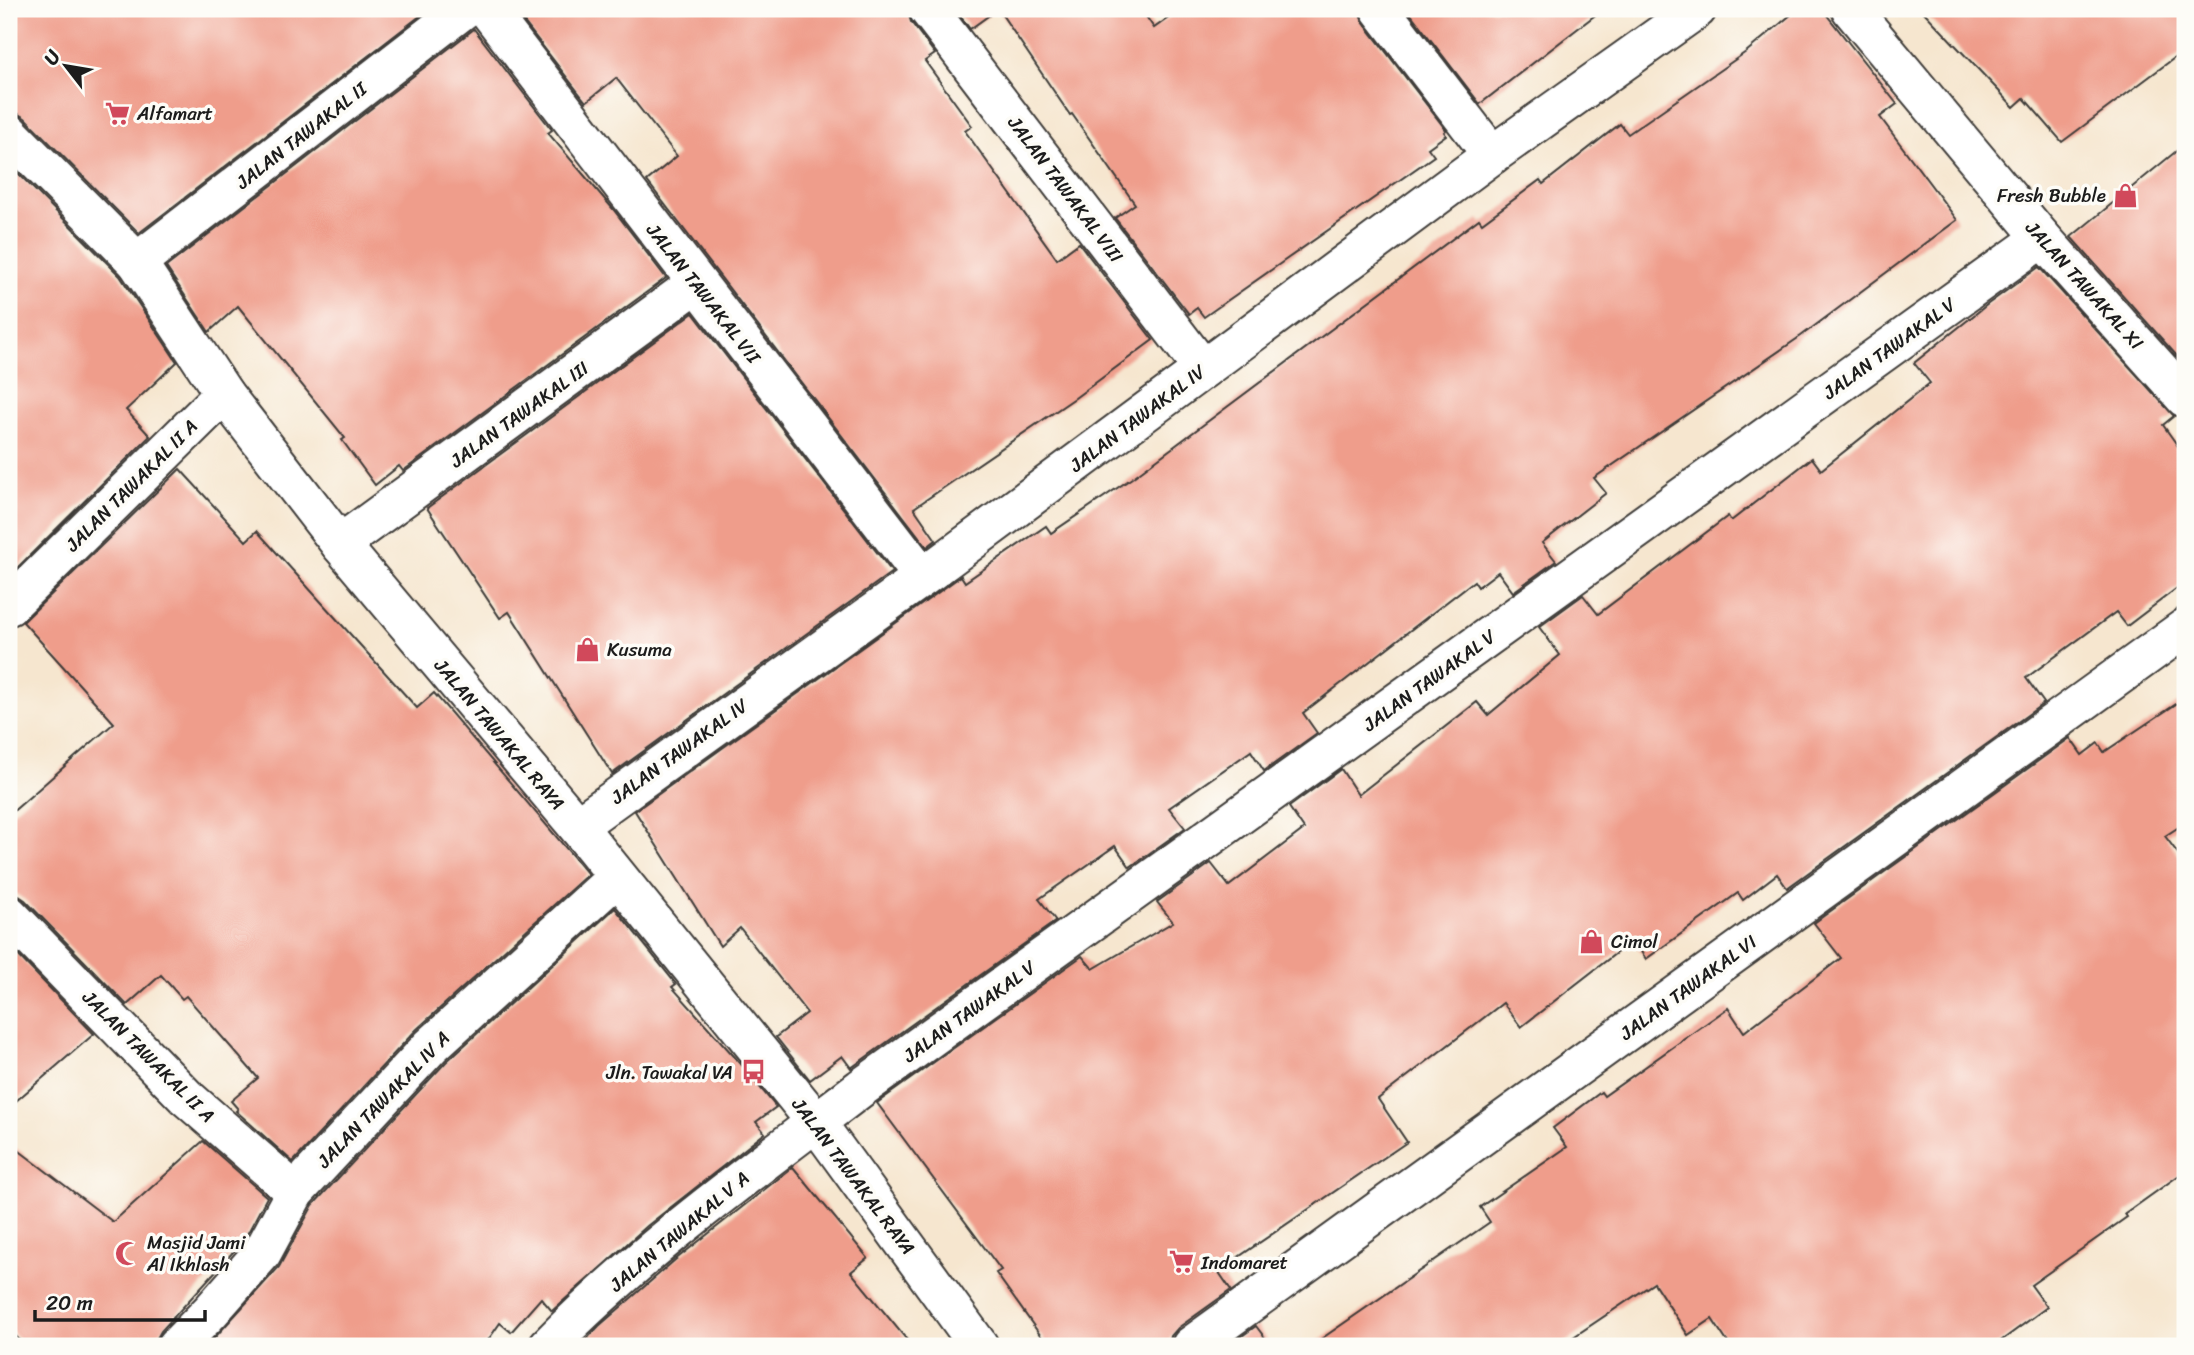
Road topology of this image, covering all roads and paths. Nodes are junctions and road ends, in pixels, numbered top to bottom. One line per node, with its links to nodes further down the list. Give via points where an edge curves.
1 (464, 9): 10 (street, JALAN TAWAKAL II)
2 (486, 9): 11 (street, JALAN TAWAKAL VII)
3 (928, 9): 12 (street, JALAN TAWAKAL VIII)
4 (1380, 9): 8 (street)
5 (1697, 9): 8 (street, JALAN TAWAKAL IV)
6 (1851, 9): 9 (street, JALAN TAWAKAL XI)
7 (9, 133): 10 (street, JALAN TAWAKAL RAYA)
8 (1492, 155): 12 (street, JALAN TAWAKAL IV)
9 (2042, 238): 14 (street, JALAN TAWAKAL XI); 22 (street, JALAN TAWAKAL V)
10 (137, 262): 13 (street, JALAN TAWAKAL RAYA)
11 (697, 283): 15 (street, JALAN TAWAKAL III); 16 (street, JALAN TAWAKAL VII)
12 (1203, 369): 16 (street, JALAN TAWAKAL IV)
13 (224, 394): 15 (street, JALAN TAWAKAL RAYA); 17 (street, JALAN TAWAKAL II A)
14 (2185, 398)
15 (340, 544): 19 (street, JALAN TAWAKAL RAYA)
16 (923, 577): 19 (street, JALAN TAWAKAL IV)
17 (9, 606)
18 (2185, 628): 27 (street, JALAN TAWAKAL VI)
19 (577, 826): 20 (street, JALAN TAWAKAL RAYA)
20 (617, 877): 22 (street, JALAN TAWAKAL RAYA); 23 (street, JALAN TAWAKAL IV A, via 431,1046)
21 (9, 915): 23 (street, JALAN TAWAKAL II A, via 186,1097)
22 (816, 1122): 25 (street, JALAN TAWAKAL V A, via 646,1255); 26 (street, JALAN TAWAKAL RAYA)
23 (295, 1192): 24 (street, JALAN TAWAKAL IV A, via 262,1253)
24 (177, 1346)
25 (548, 1346)
26 (979, 1346)
27 (1191, 1346)

